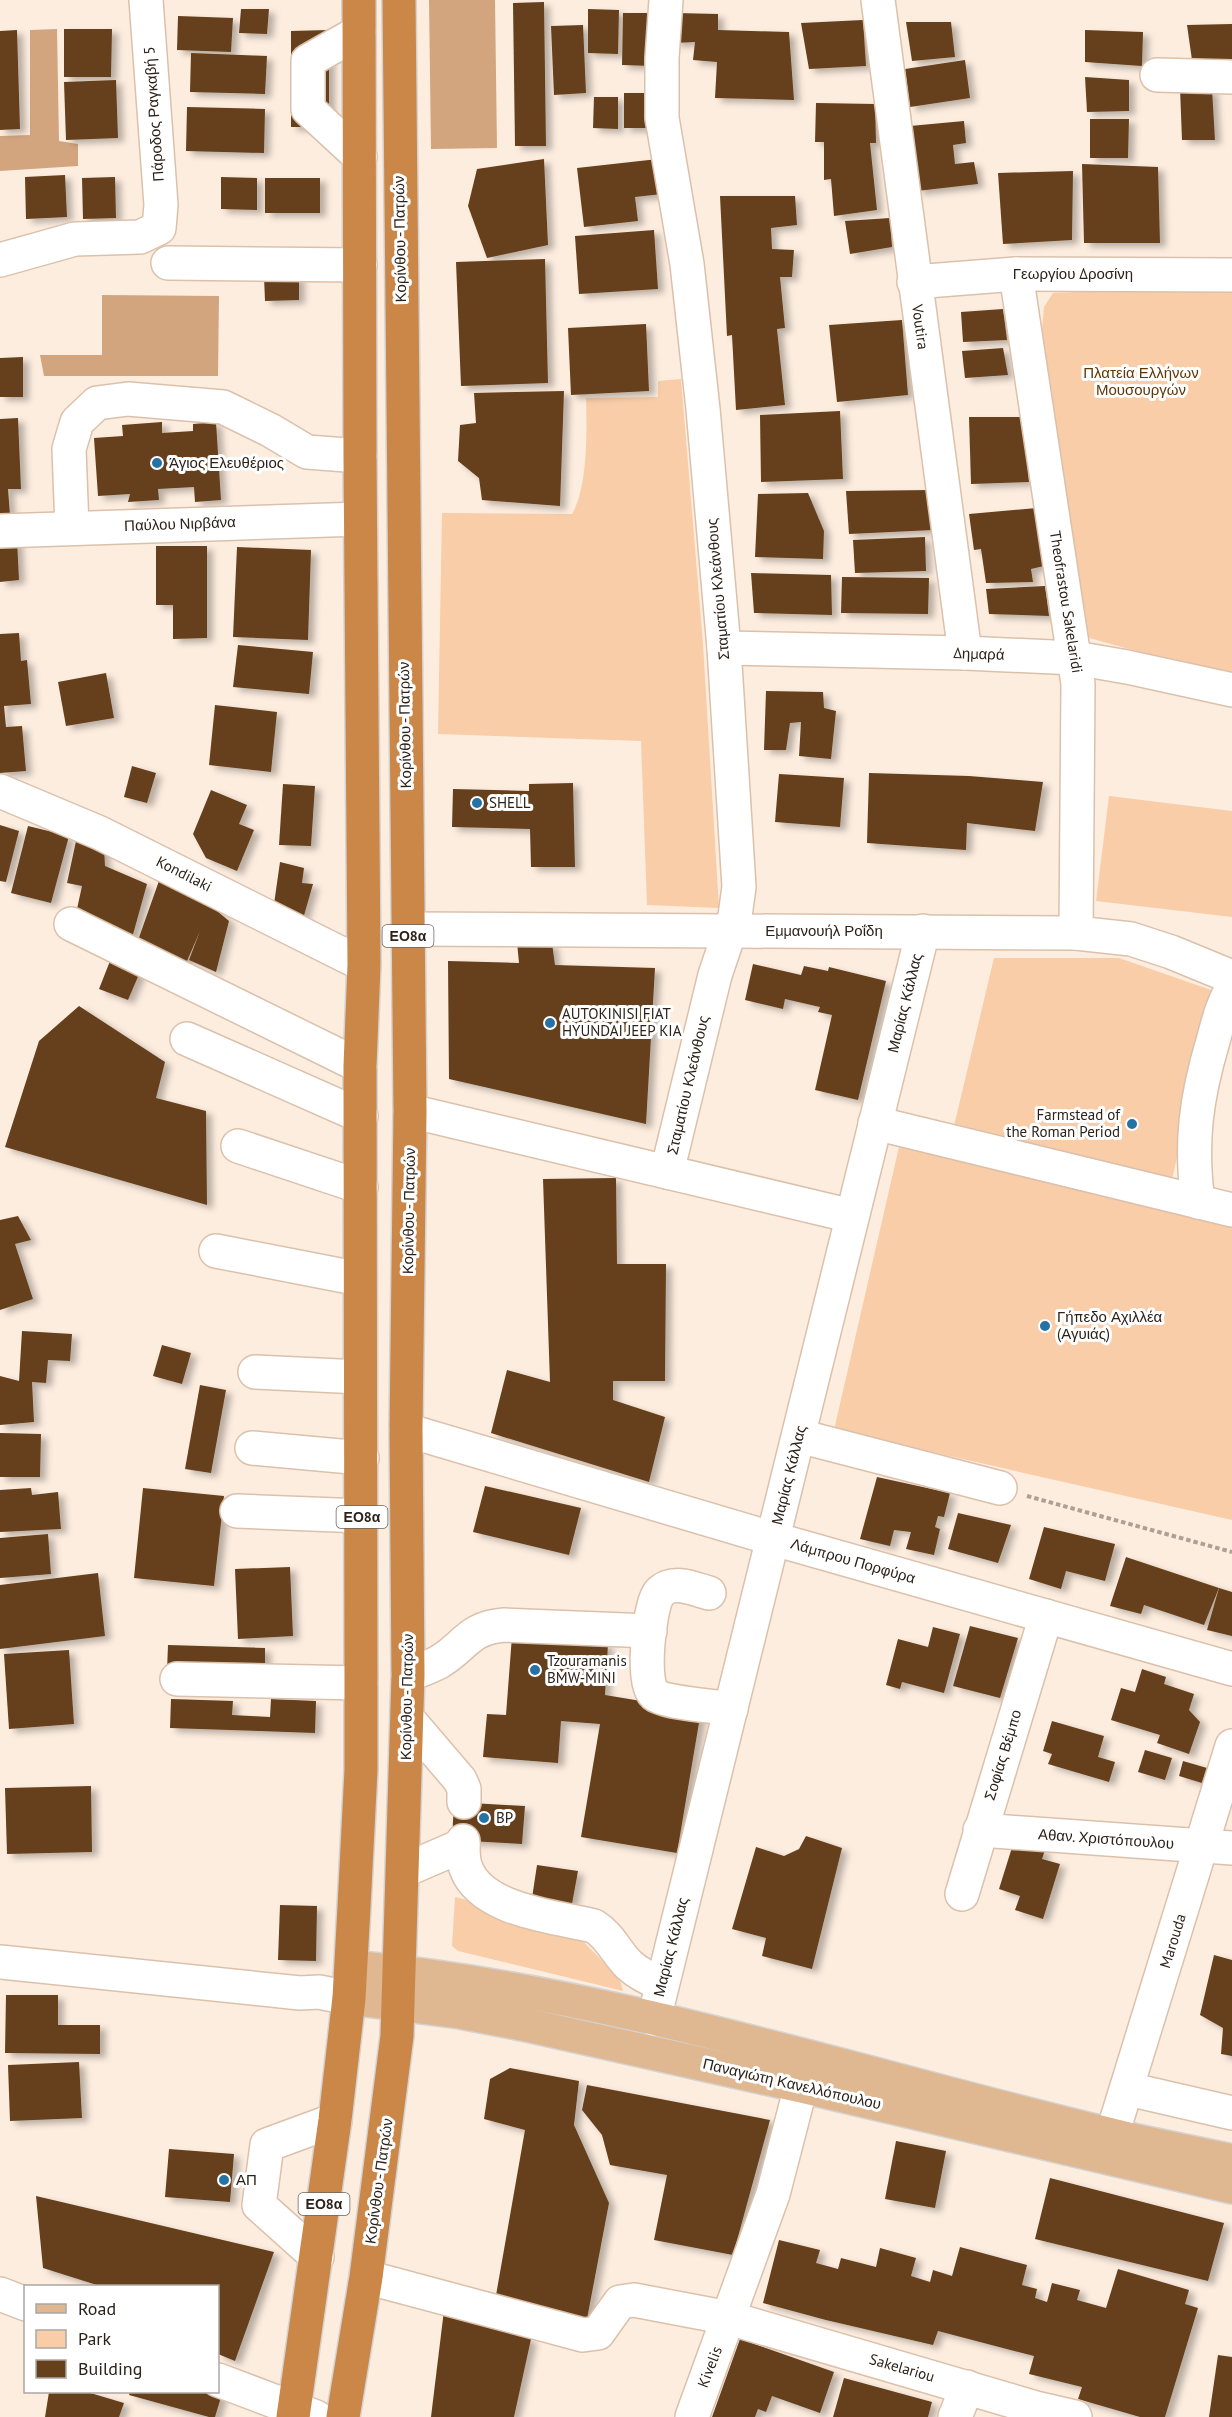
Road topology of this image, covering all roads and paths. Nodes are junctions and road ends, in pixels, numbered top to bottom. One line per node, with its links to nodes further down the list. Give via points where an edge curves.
1 (146, 0): 9 (street, Πάροδος Ραγκαβή 5, via 161,205 159,228 140,237 75,239)
2 (399, 0): 25 (highway, Κορίνθου - Πατρών / ΕΟ8α)
3 (666, 0): 19 (street, Σταματίου Κλεάνθους, via 662,118 690,294)
4 (878, 0): 14 (street, Voutira)
5 (359, 16): 8 (highway, ΕΟ8α); 8 (street, via 308,61 308,109)
6 (1157, 75): 7 (street)
7 (1232, 77)
8 (360, 157): 11 (highway, ΕΟ8α)
9 (0, 260)
10 (168, 262): 11 (street)
11 (360, 265): 15 (highway, ΕΟ8α)
12 (1016, 274): 13 (street, Γεωργίου Δροσίνη); 14 (street, Γεωργίου Δροσίνη); 21 (street, Theofrastou Sakelaridi)
13 (1232, 274)
14 (914, 282): 20 (street, Voutira)
15 (360, 456): 16 (highway, ΕΟ8α); 17 (street, via 307,452 224,407 128,399 97,403 77,422 69,449)
16 (360, 519): 17 (street, Παύλου Νιρβάνα); 29 (highway, ΕΟ8α)
17 (72, 528): 18 (street, Παύλου Νιρβάνα)
18 (0, 531)
19 (724, 648): 20 (street, Δημαρά); 26 (street, Σταματίου Κλεάνθους, via 739,856 738,903)
20 (964, 653): 21 (street, Δημαρά)
21 (1075, 658): 22 (street, Δημαρά); 28 (street, Theofrastou Sakelaridi, via 1080,718)
22 (1232, 690)
23 (0, 791): 29 (street, Kondilaki, via 100,832)
24 (70, 924): 33 (street)
25 (408, 929): 26 (street, Εμμανουήλ Ροΐδη); 34 (highway, Κορίνθου - Πατρών / ΕΟ8α)
26 (730, 930): 27 (street, Εμμανουήλ Ροΐδη); 38 (street, Σταματίου Κλεάνθους, via 712,984)
27 (923, 931): 28 (street, Εμμανουήλ Ροΐδη); 36 (street, Μαρίας Κάλλας)
28 (1076, 933): 30 (street, Εμμανουήλ Ροΐδη, via 1131,939)
29 (364, 966): 33 (highway, ΕΟ8α)
30 (1232, 977)
31 (1232, 989): 40 (street, via 1220,1015 1195,1119 1193,1154)
32 (187, 1039): 35 (street)
33 (360, 1066): 35 (highway, ΕΟ8α)
34 (410, 1111): 38 (street); 47 (highway, Κορίνθου - Πατρών / ΕΟ8α)
35 (361, 1116): 39 (highway, ΕΟ8α)
36 (875, 1124): 40 (street); 42 (street, Μαρίας Κάλλας)
37 (238, 1146): 39 (street)
38 (667, 1172): 42 (street)
39 (361, 1187): 44 (highway, ΕΟ8α)
40 (1198, 1202): 41 (street)
41 (1232, 1210)
42 (852, 1216): 48 (street, Μαρίας Κάλλας)
43 (216, 1251): 44 (street)
44 (360, 1279): 46 (highway, ΕΟ8α)
45 (255, 1372): 46 (street)
46 (360, 1377): 50 (highway, ΕΟ8α)
47 (406, 1430): 54 (street, Λάμπρου Πορφύρα); 60 (highway, Κορίνθου - Πατρών / ΕΟ8α)
48 (799, 1436): 51 (street); 54 (street, Μαρίας Κάλλας)
49 (252, 1448): 50 (street)
50 (362, 1458): 53 (highway, ΕΟ8α)
51 (1000, 1488): 55 (path)
52 (237, 1511): 53 (street)
53 (362, 1516): 62 (highway, ΕΟ8α)
54 (774, 1539): 57 (street, Λάμπρου Πορφύρα); 63 (street, Μαρίας Κάλλας)
55 (1232, 1552)
56 (710, 1593): 58 (street, via 681,1586 658,1593)
57 (1046, 1616): 59 (street, Λάμπρου Πορφύρα); 67 (street, Σοφίας Βέμπο)
58 (650, 1631): 60 (street, via 487,1626 438,1663); 63 (street, via 648,1688 655,1696)
59 (1232, 1669)
60 (408, 1675): 64 (highway, Κορίνθου - Πατρών / ΕΟ8α)
61 (177, 1679): 62 (street)
62 (362, 1683): 72 (highway, ΕΟ8α)
63 (731, 1709): 73 (street, Μαρίας Κάλλας)
64 (407, 1718): 66 (street, via 460,1780); 69 (highway, Κορίνθου - Πατρών / ΕΟ8α)
65 (1232, 1746): 68 (street, Marouda)
66 (464, 1802)
67 (980, 1830): 68 (street, Αθαν. Χριστόπουλου); 70 (street, Σοφίας Βέμπο)
68 (1217, 1847): 77 (street, Marouda)
69 (403, 1871): 73 (street, via 463,1843 466,1868 483,1891 518,1909 594,1926 604,1932 627,1964); 74 (highway, Κορίνθου - Πατρών / ΕΟ8α)
70 (962, 1894)
71 (0, 1962): 72 (street, via 300,1993)
72 (350, 1983): 74 (main road, Παναγιώτη Κανελλόπουλου); 79 (highway, ΕΟ8α)
73 (662, 1984): 75 (street, Μαρίας Κάλλας)
74 (400, 1988): 75 (main road, Παναγιώτη Κανελλόπουλου, via 527,1990); 76 (main road, Παναγιώτη Κανελλόπουλου, via 460,2012); 84 (highway, Κορίνθου - Πατρών / ΕΟ8α, via 394,2068)
75 (654, 2019): 80 (main road, Παναγιώτη Κανελλόπουλου)
76 (801, 2086): 82 (main road, Παναγιώτη Κανελλόπουλου); 87 (street, Kivelis, via 773,2194)
77 (1128, 2089): 78 (street); 80 (street, Marouda)
78 (1232, 2113)
79 (335, 2120): 83 (highway, ΕΟ8α); 83 (street, via 267,2145 259,2205)
80 (1112, 2135): 81 (main road, Παναγιώτη Κανελλόπουλου)
81 (1232, 2161)
82 (1232, 2187)
83 (317, 2257): 90 (highway, ΕΟ8α)
84 (366, 2277): 87 (street, Sakelariou, via 583,2335 598,2333 620,2302 634,2300); 91 (highway, Κορίνθου - Πατρών / ΕΟ8α)
85 (0, 2294): 86 (street)
86 (24, 2303)
87 (729, 2318): 89 (street, Sakelariou); 92 (street, Kivelis)
88 (219, 2380): 90 (street)
89 (967, 2387): 93 (street); 94 (street, Sakelariou)
90 (301, 2414)
91 (343, 2417)
92 (692, 2417)
93 (955, 2417)
94 (1075, 2417)

